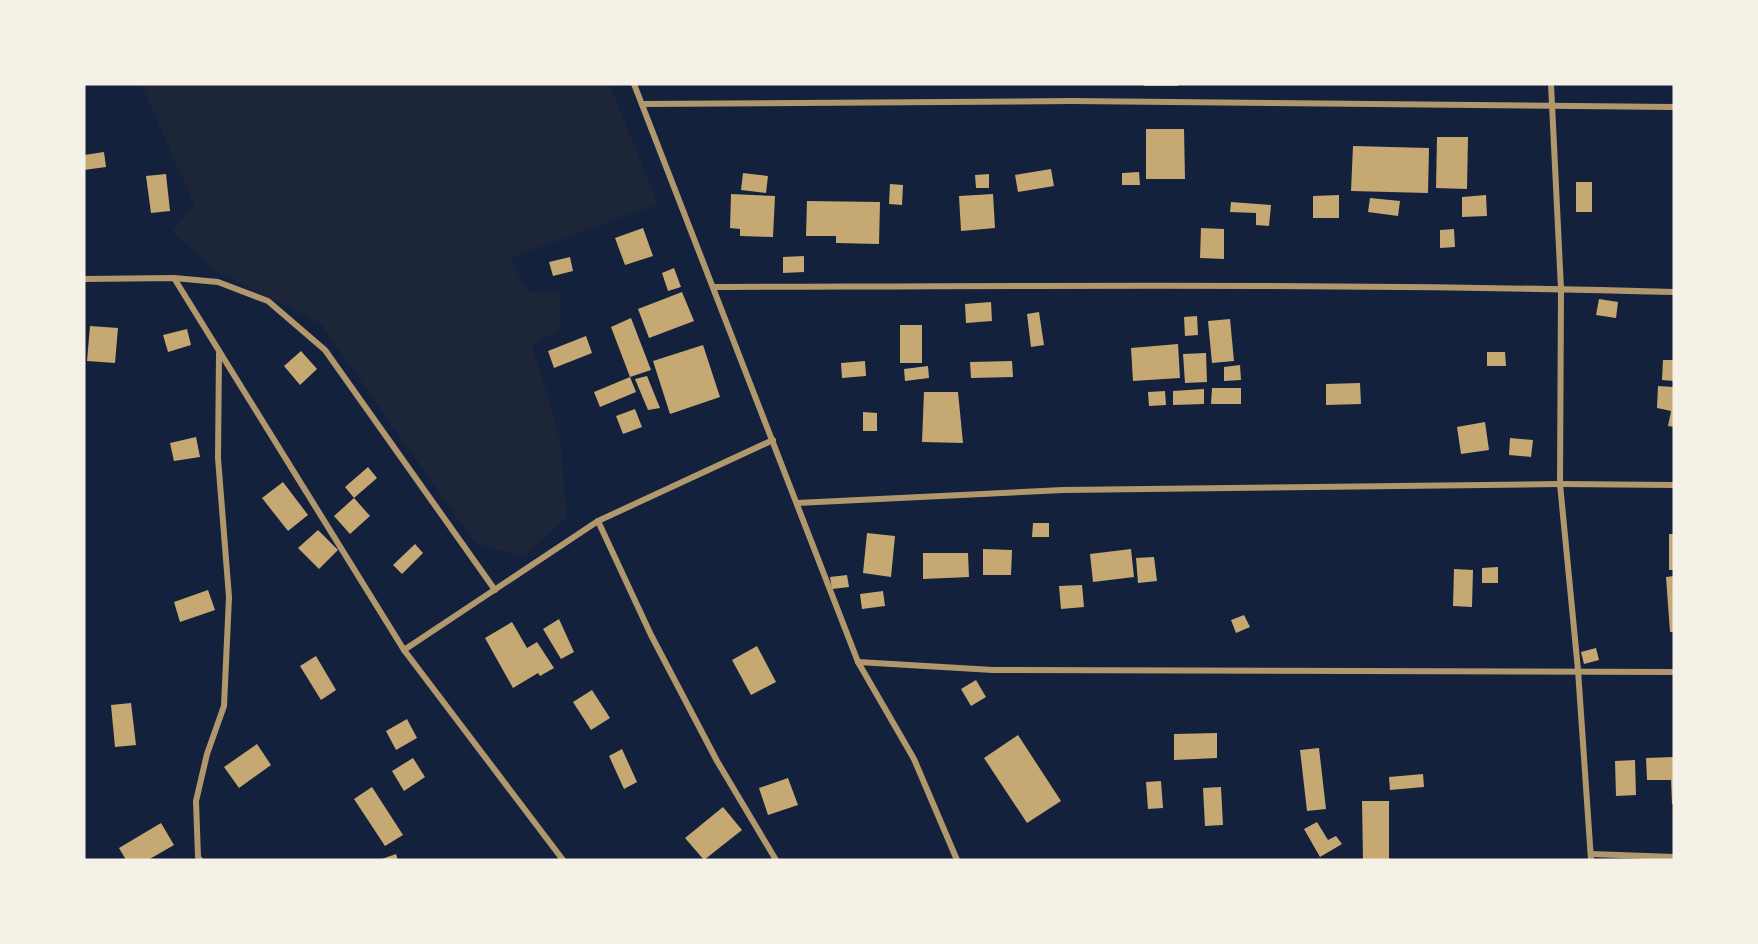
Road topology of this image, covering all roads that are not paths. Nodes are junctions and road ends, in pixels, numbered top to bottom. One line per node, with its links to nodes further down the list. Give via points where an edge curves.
1 (634, 84): 3 (street)
2 (1551, 84): 4 (street)
3 (642, 104): 4 (street, via 1072,101); 8 (street)
4 (1552, 107): 5 (street); 9 (street)
5 (1674, 107)
6 (174, 278): 7 (street); 11 (street); 17 (street, via 218,282 267,301 324,350)
7 (84, 279)
8 (713, 287): 9 (street); 12 (street)
9 (1561, 289): 10 (street); 13 (street)
10 (1674, 292)
11 (219, 354): 18 (street); 24 (street, via 218,458 229,597 224,706 195,801)
12 (773, 440): 15 (street); 16 (street)
13 (1560, 484): 14 (street); 15 (street, via 1063,490); 20 (street)
14 (1674, 485)
15 (797, 503): 19 (street)
16 (598, 521): 17 (street); 26 (street, via 651,635)
17 (495, 590): 18 (street)
18 (404, 650): 25 (street)
19 (858, 662): 20 (street, via 993,670); 27 (street, via 914,759)
20 (1578, 670): 21 (street); 22 (street)
21 (1674, 672)
22 (1591, 857): 23 (street)
23 (1674, 857)
24 (200, 860)
25 (563, 860)
26 (776, 860)
27 (957, 860)

